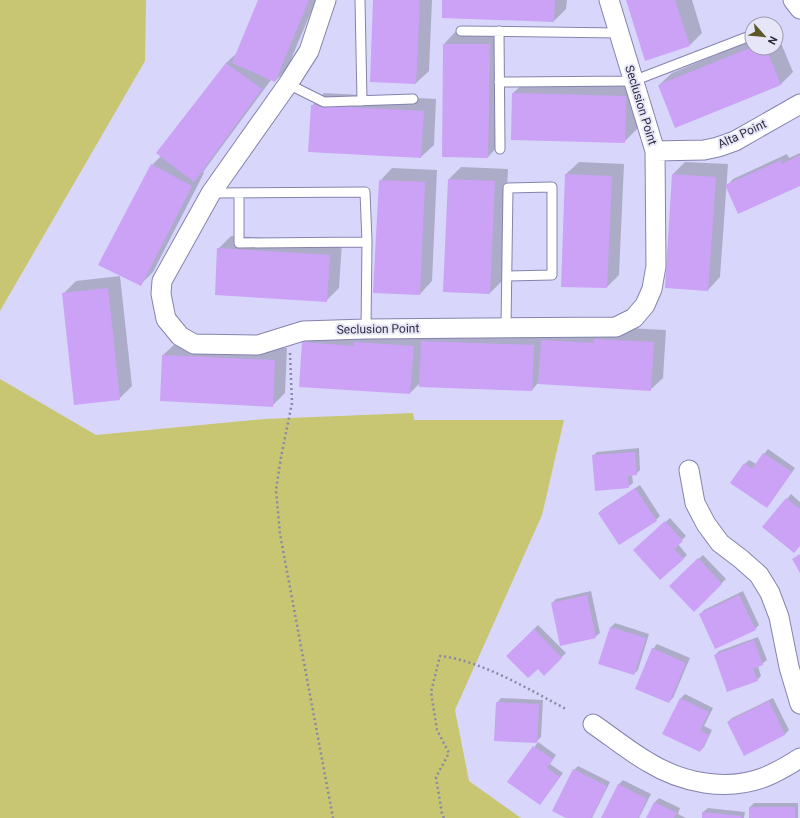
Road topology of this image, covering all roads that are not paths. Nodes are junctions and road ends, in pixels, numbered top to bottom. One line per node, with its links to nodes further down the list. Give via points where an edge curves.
1 (326, 0): 12 (street, Seclusion Point, via 309,51)
2 (360, 0): 14 (lane)
3 (609, 0): 8 (street, Seclusion Point)
4 (793, 0): 5 (street)
5 (800, 9)
6 (461, 31): 7 (lane)
7 (499, 31): 8 (lane); 11 (lane)
8 (619, 33): 10 (street, Seclusion Point)
9 (744, 38): 10 (lane)
10 (633, 81): 11 (lane); 17 (street, Seclusion Point)
11 (499, 82): 16 (lane)
12 (288, 84): 14 (lane, via 324,102); 18 (street, Seclusion Point)
13 (412, 99): 14 (lane)
14 (362, 101)
15 (800, 104): 17 (street, Alta Point, via 735,141 718,147 704,150)
16 (500, 149)
17 (655, 151): 22 (street, Seclusion Point, via 656,266 652,289 645,306 634,318 616,327)
18 (210, 193): 19 (lane); 23 (street, Seclusion Point, via 162,281 161,294 166,319 180,336 194,344 258,345 304,331)
19 (240, 193): 20 (lane, via 365,192); 20 (lane, via 239,243)
20 (367, 242): 23 (lane)
21 (507, 276): 21 (lane, via 508,188 552,187 552,275); 22 (lane)
22 (506, 327): 23 (street, Seclusion Point)
23 (366, 329)
24 (689, 470): 25 (street, via 695,503 706,524 720,543 759,575 770,593 779,616 789,667)
25 (800, 704)
26 (593, 724): 27 (street, via 648,762 671,774 695,782 738,783 763,777)
27 (800, 758)

